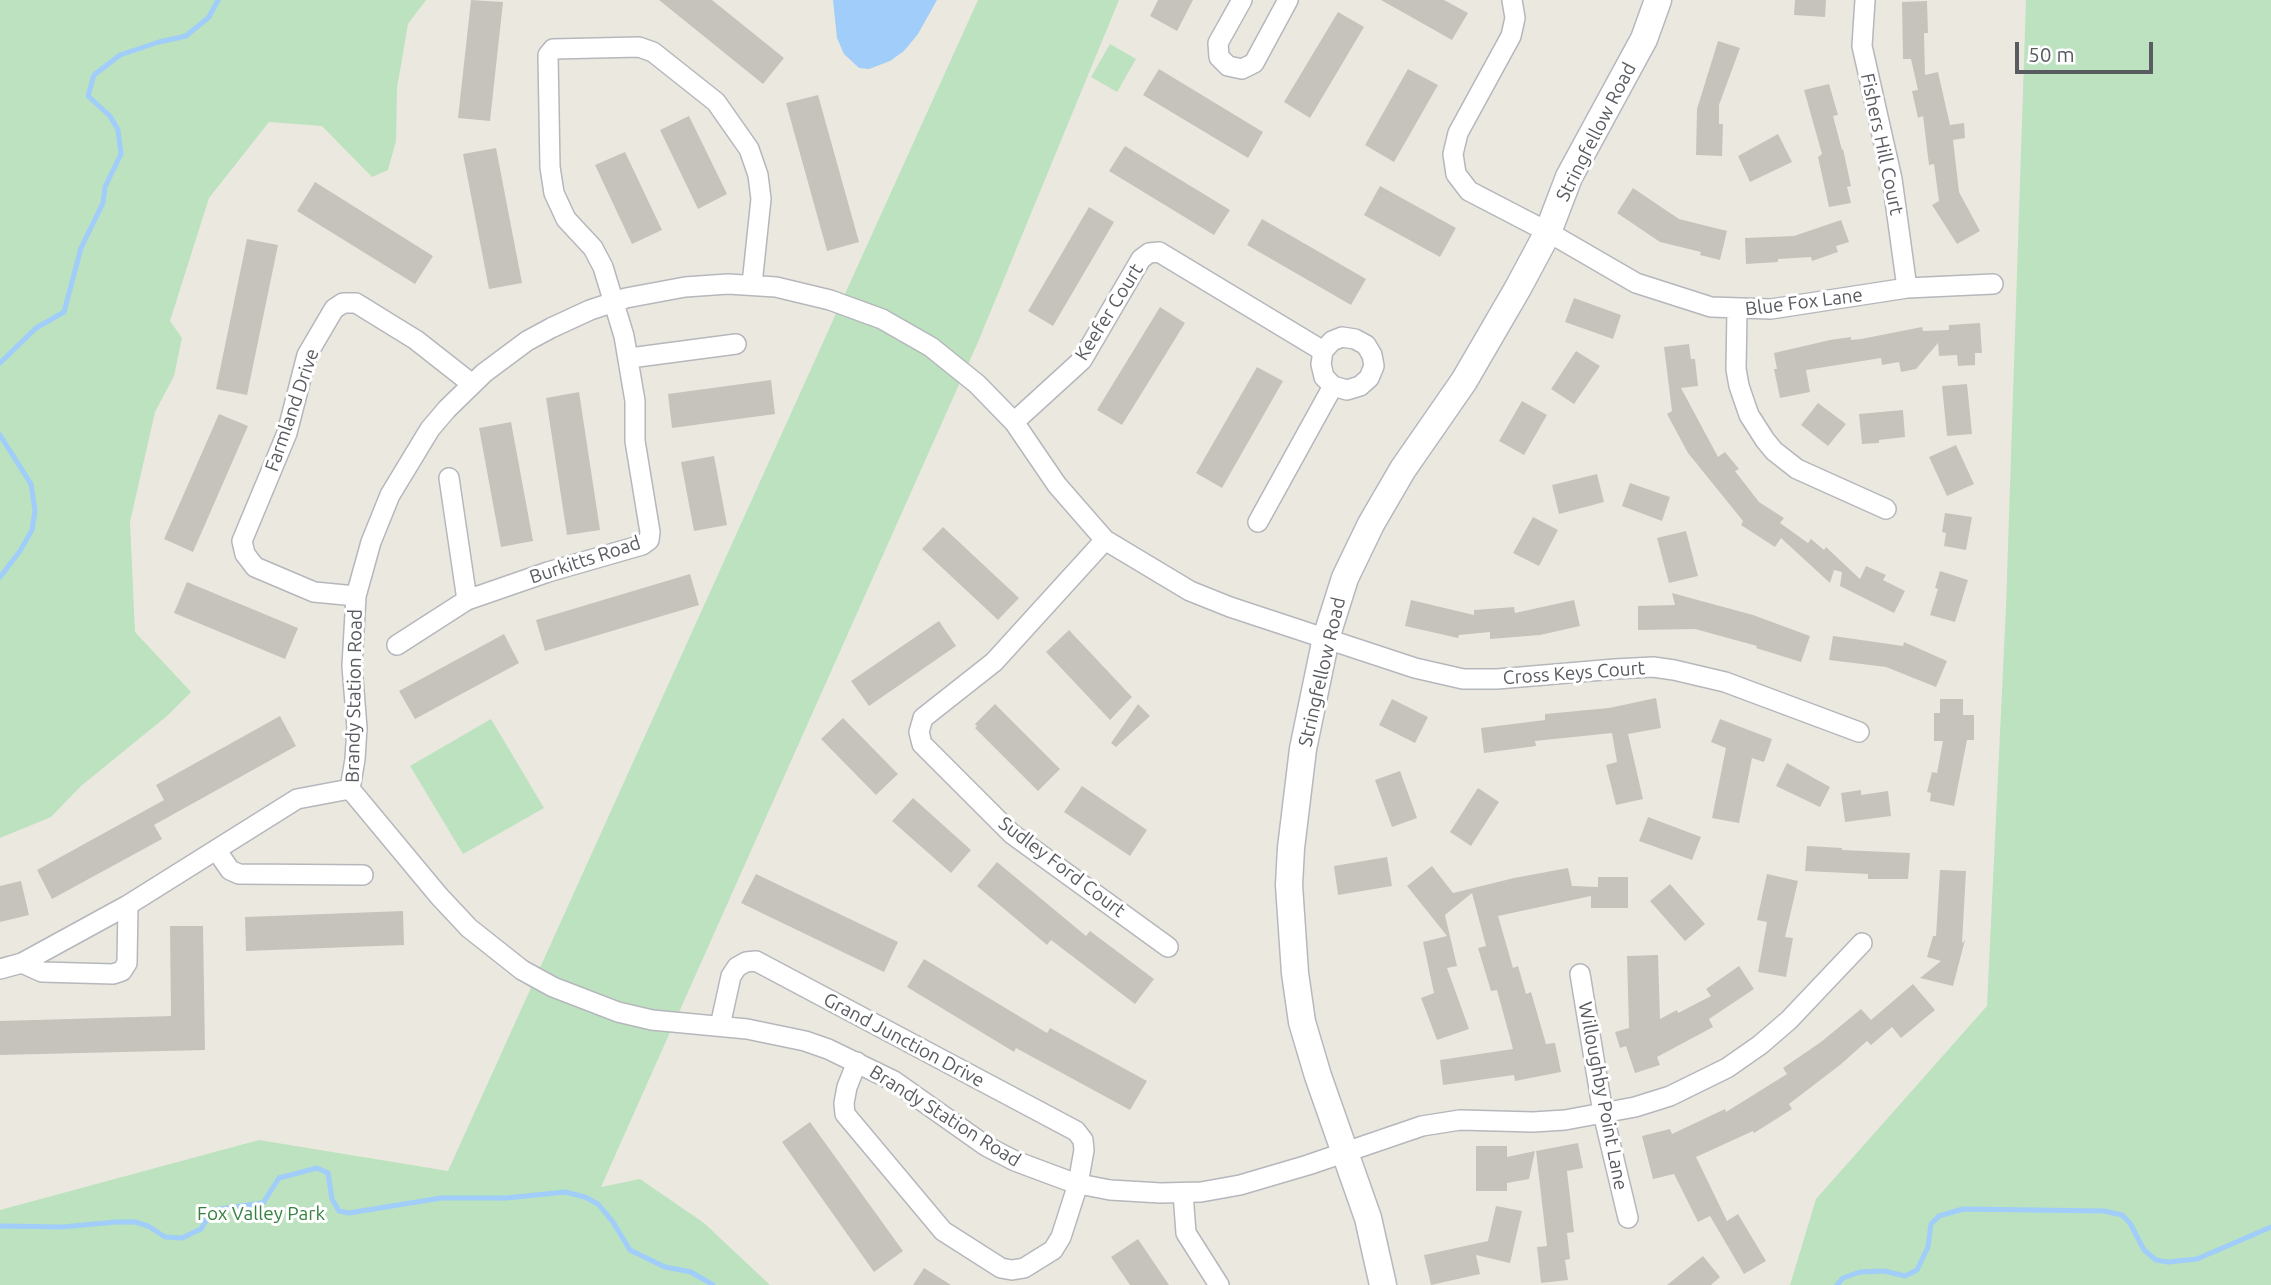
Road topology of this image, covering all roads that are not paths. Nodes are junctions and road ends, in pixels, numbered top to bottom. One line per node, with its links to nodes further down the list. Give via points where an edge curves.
1 (1242, 0): 2 (street, via 1218,43 1219,57 1228,66 1242,69 1254,63)
2 (1288, 0)
3 (1512, 0): 6 (street, Blue Fox Lane, via 1511,36 1458,133 1453,154 1456,174 1469,191)
4 (1658, 0): 6 (main road, Stringfellow Road, via 1644,39 1569,177)
5 (1865, 0): 9 (street, Fishers Hill Court, via 1862,46 1892,179)
6 (1548, 232): 11 (street, Blue Fox Lane, via 1636,283 1688,301); 24 (main road, Stringfellow Road, via 1464,381 1371,524 1345,578)
7 (752, 284): 10 (street, Brandy Station Road, via 685,287); 10 (street, Burkitts Road, via 761,199 758,175 748,149 716,102 653,52 639,47 553,49 548,55 554,193 566,219 593,248); 17 (street, Brandy Station Road, via 830,300 907,332 952,363)
8 (1993, 284): 9 (street, Blue Fox Lane)
9 (1907, 288): 11 (street, Blue Fox Lane, via 1782,308)
10 (613, 302): 14 (street, Burkitts Road); 15 (street, Brandy Station Road, via 527,341)
11 (1737, 310): 19 (street, via 1739,386 1749,415 1765,440 1797,469)
12 (736, 344): 14 (street)
13 (1323, 351): 16 (street, via 1324,377); 16 (street, via 1342,337 1366,345 1372,355 1374,366 1360,386 1347,390); 17 (street, Keefer Court, via 1159,252 1149,253 1141,259 1082,360)
14 (630, 358): 23 (street, Burkitts Road, via 635,441 649,540)
15 (472, 384): 22 (street, Brandy Station Road, via 430,429 401,472 370,542); 22 (street, Farmland Drive, via 416,340 356,303 334,309 307,355 287,433 243,541 245,554 255,567 314,592)
16 (1333, 386): 20 (street)
17 (1014, 422): 21 (street, Brandy Station Road, via 1057,485)
18 (449, 478): 23 (street)
19 (1886, 509)
20 (1258, 522)
21 (1105, 540): 24 (street, Brandy Station Road, via 1190,591); 32 (street, Sudley Ford Court, via 994,662 923,718 919,732 922,744 1012,834)
22 (356, 596): 27 (street, Brandy Station Road, via 352,666 357,728)
23 (467, 600): 25 (street, Burkitts Road)
24 (1326, 638): 26 (street, Cross Keys Court, via 1463,679 1615,668 1674,670 1725,682); 39 (main road, Stringfellow Road, via 1303,749 1289,885 1302,1022)
25 (397, 645)
26 (1859, 732)
27 (350, 789): 28 (street, via 297,799); 36 (street, Brandy Station Road, via 461,920 522,970 618,1012)
28 (216, 851): 29 (street, via 230,870 239,874); 30 (street)
29 (363, 875)
30 (128, 905): 33 (street); 33 (street, via 127,963 122,971 42,972)
31 (1862, 943): 38 (street, Brandy Station Road, via 1789,1020 1727,1068 1670,1096)
32 (1168, 947)
33 (22, 964): 34 (street)
34 (0, 969)
35 (1580, 974): 38 (street, Willoughby Point Lane)
36 (720, 1026): 37 (street, Brandy Station Road, via 805,1041); 40 (street, Grand Junction Drive, via 731,976 737,967 756,961 1076,1131 1084,1150)
37 (856, 1062): 40 (street, Brandy Station Road, via 894,1081 986,1146); 40 (street, via 847,1087 845,1114 943,1231 1001,1268 1024,1268 1053,1250)
38 (1603, 1112): 39 (street, Brandy Station Road, via 1565,1120 1460,1120 1422,1126); 42 (street, Willoughby Point Lane)
39 (1345, 1154): 41 (street, Brandy Station Road, via 1240,1185); 44 (main road, Stringfellow Road, via 1368,1219)
40 (1077, 1184): 41 (street, Brandy Station Road)
41 (1183, 1193): 43 (street, via 1186,1233)
42 (1628, 1218)
43 (1219, 1285)
44 (1383, 1285)

